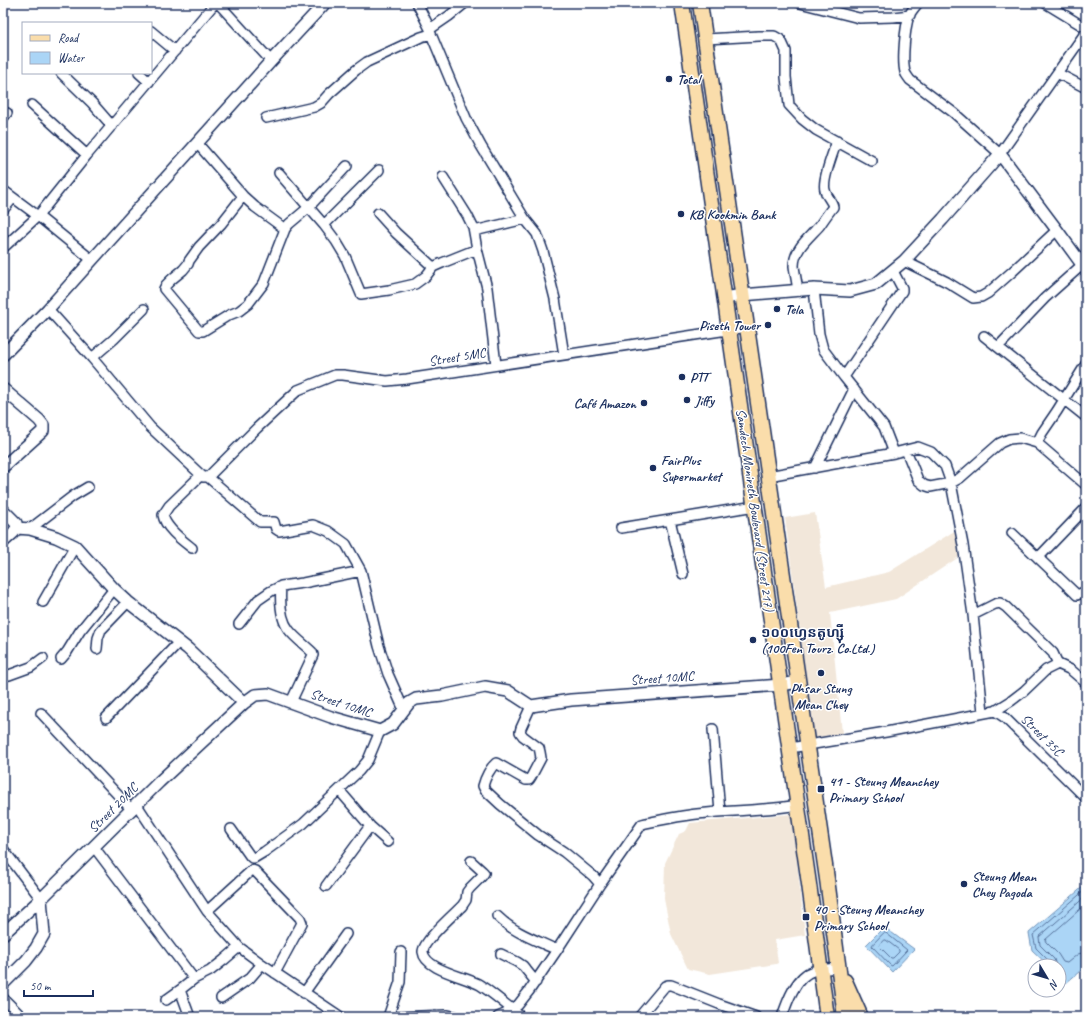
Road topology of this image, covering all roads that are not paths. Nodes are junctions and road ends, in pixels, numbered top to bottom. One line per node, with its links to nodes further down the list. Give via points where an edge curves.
1 (215, 3): 17 (street)
2 (218, 3): 18 (street)
3 (325, 3): 18 (street)
4 (417, 3): 14 (street)
5 (465, 3): 14 (street)
6 (682, 3): 58 (main road, Samdech Monireth Boulevard (Street 217))
7 (700, 3): 16 (main road, Samdech Monireth Boulevard (Street 217))
8 (800, 3): 11 (street, via 859,18)
9 (918, 3): 11 (street)
10 (1046, 3): 12 (street)
11 (910, 14): 29 (street, via 904,56 907,76)
12 (1086, 28)
13 (152, 32): 17 (street)
14 (430, 32): 25 (street, via 366,62 314,107); 43 (street, via 466,118)
15 (1086, 32): 19 (street)
16 (706, 39): 27 (street, via 774,36 781,40 786,52 789,105 816,130); 57 (main road, Samdech Monireth Boulevard (Street 217))
17 (175, 51): 22 (street)
18 (271, 61): 28 (street)
19 (1057, 73): 23 (street); 29 (street)
20 (62, 74): 26 (street)
21 (140, 74): 22 (street)
22 (149, 82): 26 (street)
23 (1086, 88)
24 (32, 105): 30 (street)
25 (266, 118)
26 (112, 126): 30 (street)
27 (837, 142): 31 (street); 56 (street, via 824,189 833,207 802,244 795,259)
28 (197, 143): 37 (street); 50 (street)
29 (1000, 154): 46 (street); 51 (street)
30 (87, 155): 42 (street)
31 (872, 161)
32 (347, 166): 39 (street)
33 (379, 170): 44 (street)
34 (279, 173): 39 (street)
35 (443, 177): 47 (street)
36 (3, 190): 38 (street)
37 (243, 196): 45 (street); 45 (street, via 199,247 183,270 164,289 199,331 248,304 264,283)
38 (13, 198): 40 (street); 42 (street)
39 (308, 208): 44 (street); 45 (street)
40 (3, 210)
41 (378, 213): 52 (street)
42 (38, 216): 48 (street); 50 (street)
43 (524, 219): 47 (street); 66 (street, via 537,234 543,251 555,299)
44 (324, 225): 52 (street, via 345,256 361,294 415,284)
45 (285, 229)
46 (1057, 230): 51 (street, via 1008,276 977,298); 53 (street)
47 (474, 231): 49 (street)
48 (3, 248)
49 (476, 249): 52 (street); 69 (street, via 487,288)
50 (92, 260): 59 (street)
51 (904, 260): 54 (street)
52 (434, 267)
53 (1084, 268): 64 (street, via 1045,298)
54 (893, 271): 55 (street, via 876,284 850,292); 70 (street, via 902,291)
55 (814, 290): 56 (street); 70 (street, via 823,349)
56 (798, 291): 57 (street)
57 (742, 295): 58 (street); 61 (main road, Samdech Monireth Boulevard (Street 217))
58 (725, 298): 62 (main road, Samdech Monireth Boulevard (Street 217))
59 (48, 309): 65 (street); 67 (street)
60 (144, 309): 67 (street)
61 (747, 327): 62 (street, Street 5MC); 81 (main road, Samdech Monireth Boulevard (Street 217))
62 (729, 330): 66 (street, Street 5MC); 85 (main road, Samdech Monireth Boulevard (Street 217))
63 (984, 336): 64 (street)
64 (998, 348): 73 (street)
65 (3, 355)
66 (564, 355): 69 (street, Street 5MC)
67 (92, 358): 80 (street, via 150,427)
68 (1086, 364): 73 (street)
69 (496, 365): 80 (street, Street 5MC, via 386,381 335,375 298,390)
70 (844, 377): 72 (street)
71 (3, 389): 78 (street, via 39,420 43,425 43,431)
72 (854, 389): 77 (street, via 884,427); 79 (street)
73 (1064, 400): 74 (street); 75 (street)
74 (1086, 417)
75 (1037, 443): 82 (street, via 1020,438 1000,443); 83 (street)
76 (906, 450): 77 (street); 82 (street, via 918,447 931,452 945,466); 82 (street, via 918,480 924,485 930,487)
77 (894, 453): 79 (street)
78 (3, 468)
79 (815, 468): 81 (street)
80 (205, 476): 95 (street, Street 5MC, via 169,506 163,515 168,526); 97 (street, via 260,522 274,522 279,531 313,525 328,532 346,544)
81 (768, 476): 112 (main road, Samdech Monireth Boulevard (Street 217))
82 (951, 483): 104 (street)
83 (1086, 485)
84 (88, 488): 91 (street, via 73,496)
85 (755, 506): 88 (street); 114 (main road, Samdech Monireth Boulevard (Street 217))
86 (1086, 508): 96 (street)
87 (3, 510): 89 (street, via 16,523)
88 (670, 520): 90 (street); 98 (street)
89 (17, 528): 91 (street); 93 (street)
90 (621, 528)
91 (30, 529): 94 (street)
92 (1012, 533): 96 (street)
93 (3, 542)
94 (75, 546): 100 (street); 102 (street)
95 (192, 548)
96 (1038, 558): 101 (street, via 1074,593)
97 (361, 571): 99 (street); 118 (street, via 379,646)
98 (683, 574)
99 (282, 586): 105 (street, via 258,600); 115 (street, via 280,599 284,622 288,630 313,655)
100 (114, 589): 103 (street); 109 (street)
101 (1086, 591)
102 (43, 602)
103 (128, 602): 106 (street); 107 (street, via 101,630)
104 (973, 615): 110 (street, via 1000,603 1053,652); 120 (street)
105 (238, 624)
106 (179, 642): 116 (street); 122 (street)
107 (97, 649)
108 (43, 658): 111 (street, via 31,667)
109 (61, 659)
110 (1058, 664): 113 (street); 119 (street, via 1046,670 1024,691)
111 (3, 676)
112 (798, 682): 114 (street, Street 10MC); 125 (main road, Samdech Monireth Boulevard (Street 217))
113 (1086, 682)
114 (781, 685): 117 (street, Street 10MC, via 571,700); 126 (main road, Samdech Monireth Boulevard (Street 217))
115 (291, 702): 116 (street, Street 10MC, via 268,694 255,695); 124 (street, Street 10MC)
116 (244, 703): 130 (street, Street 20MC, via 159,782)
117 (531, 706): 118 (street, Street 10MC, via 508,691 485,687 416,699); 140 (street, via 520,732 539,748 540,752 541,758 531,777 526,780 496,763 483,786 500,804 564,852)
118 (404, 710): 124 (street, Street 10MC, via 393,724)
119 (995, 711): 120 (street); 128 (street, Street 35C)
120 (983, 712): 125 (street)
121 (40, 713): 130 (street)
122 (106, 718)
123 (713, 729): 131 (street)
124 (380, 731): 127 (street, via 368,760)
125 (807, 745): 126 (street); 152 (main road, Samdech Monireth Boulevard (Street 217))
126 (790, 748): 129 (main road, Samdech Monireth Boulevard (Street 217))
127 (339, 790): 132 (street); 137 (street, via 303,824)
128 (1086, 798)
129 (798, 804): 131 (street, via 779,808); 153 (main road, Samdech Monireth Boulevard (Street 217))
130 (135, 808): 135 (street, Street 20MC); 143 (street)
131 (720, 812): 140 (street, via 674,817 642,824)
132 (370, 826): 134 (street); 141 (street)
133 (231, 829): 137 (street)
134 (388, 842)
135 (94, 847): 142 (street, Street 20MC); 155 (street)
136 (3, 849): 142 (street)
137 (252, 858): 139 (street, via 248,863)
138 (471, 860): 163 (street, via 484,873 467,892 462,906 428,940 423,953 427,960 440,970 479,984)
139 (252, 870): 143 (street); 154 (street, via 302,923)
140 (600, 884): 148 (street)
141 (326, 886)
142 (41, 899): 145 (street, Street 20MC); 157 (street, via 44,934 26,961)
143 (207, 910): 147 (street)
144 (497, 916): 148 (street, via 514,930)
145 (3, 934)
146 (346, 934): 159 (street)
147 (239, 947): 151 (street); 155 (street, via 210,971)
148 (557, 950): 156 (street)
149 (401, 952): 167 (street, via 400,982)
150 (501, 954): 156 (street, via 523,966)
151 (262, 964): 154 (street); 161 (street, via 250,978)
152 (838, 968): 153 (street); 176 (main road, Samdech Monireth Boulevard (Street 217)); 177 (main road)
153 (821, 970): 174 (street, via 812,971 796,986); 175 (main road, Samdech Monireth Boulevard (Street 217))
154 (275, 973): 159 (street)
155 (194, 979): 158 (street)
156 (536, 982): 163 (street, via 518,1005)
157 (3, 984)
158 (180, 990): 162 (street); 165 (street)
159 (304, 993): 166 (street)
160 (3, 998): 164 (street)
161 (221, 998)
162 (166, 1000)
163 (505, 1014): 171 (street)
164 (22, 1017)
165 (190, 1017)
166 (341, 1017)
167 (388, 1017)
168 (394, 1017): 169 (street)
169 (410, 1017): 170 (street)
170 (456, 1017)
171 (521, 1017)
172 (639, 1017): 173 (street, via 665,986 671,985)
173 (756, 1017)
174 (782, 1017)
175 (827, 1017)
176 (845, 1017)
177 (861, 1017)

